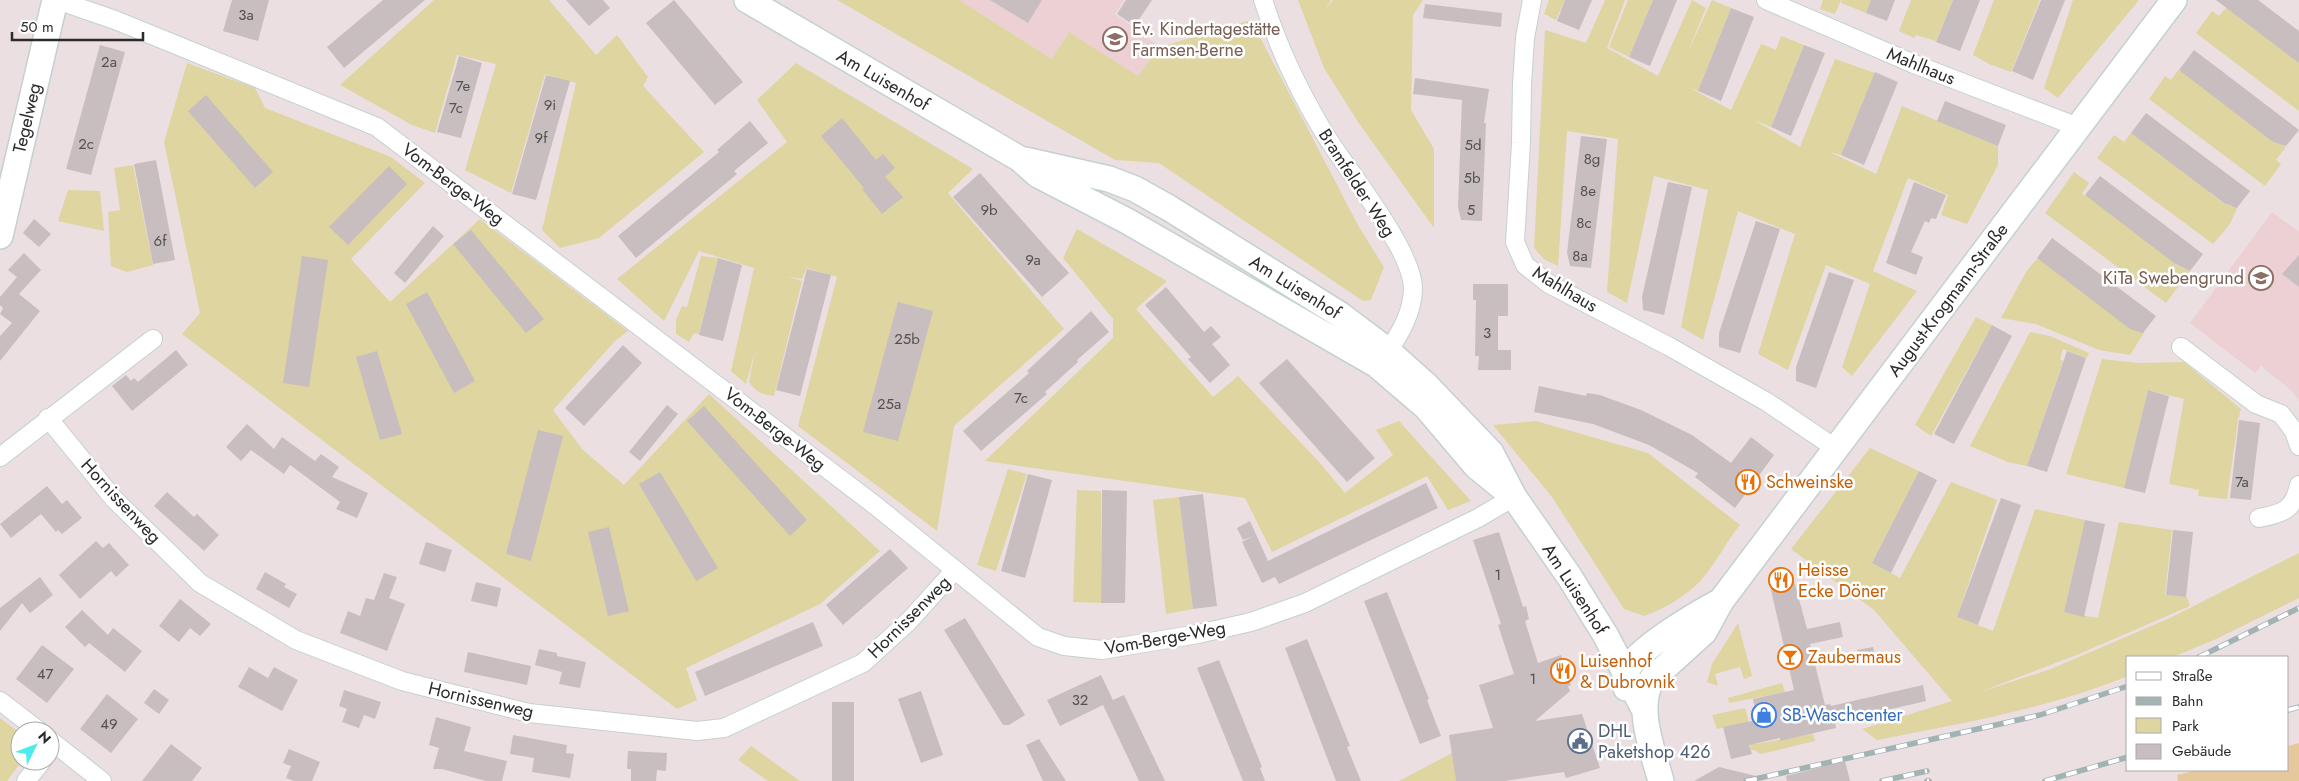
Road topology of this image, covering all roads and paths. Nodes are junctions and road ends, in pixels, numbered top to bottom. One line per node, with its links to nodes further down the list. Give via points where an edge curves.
1 (56, 0): 8 (main road, Tegelweg); 19 (street, Vom-Berge-Weg, via 115,20 376,127 722,388)
2 (747, 0): 11 (main road, Am Luisenhof, via 1020,159 1081,171 1135,189 1339,314)
3 (1263, 0): 11 (street, Bramfelder Weg, via 1289,73 1324,133 1386,226 1410,273 1412,294 1408,318)
4 (1532, 0): 14 (street, Mahlhaus, via 1522,75 1515,242 1525,265 1549,284 1763,400)
5 (1766, 0): 7 (street, Mahlhaus, via 1914,64)
6 (2174, 0): 7 (main road, August-Krogmann-Straße)
7 (2078, 127): 14 (main road, August-Krogmann-Straße)
8 (0, 236)
9 (153, 339): 12 (street)
10 (2181, 347): 13 (street, via 2256,404 2280,414 2294,431)
11 (1382, 358): 17 (main road, Am Luisenhof, via 1437,395 1490,453)
12 (48, 418): 15 (street); 19 (street, Hornissenweg, via 114,499 206,587 296,640 402,681 529,713 697,731 724,728 863,663 909,621)
13 (2299, 446)
14 (1835, 448): 20 (main road, August-Krogmann-Straße)
15 (0, 457)
16 (2299, 485): 18 (street, via 2290,507 2279,515)
17 (1514, 497): 19 (street, Vom-Berge-Weg, via 1305,603 1220,630 1102,650 1064,646 1038,637); 21 (main road, Am Luisenhof, via 1570,576 1606,636)
18 (2259, 518)
19 (955, 570)
20 (1721, 600): 21 (main road, August-Krogmann-Straße, via 1692,617); 22 (main road, August-Krogmann-Straße, via 1704,632)
21 (1630, 666): 22 (main road); 24 (main road, Am Luisenhof); 30 (main road, via 1629,716)
22 (1656, 674): 24 (main road, August-Krogmann-Straße, via 1647,688)
23 (0, 701): 25 (street)
24 (1645, 711): 31 (main road, August-Krogmann-Straße)
25 (26, 721)
26 (60, 751): 29 (street)
27 (34, 771): 28 (street)
28 (26, 781)
29 (102, 781)
30 (1645, 781)
31 (1661, 781)

